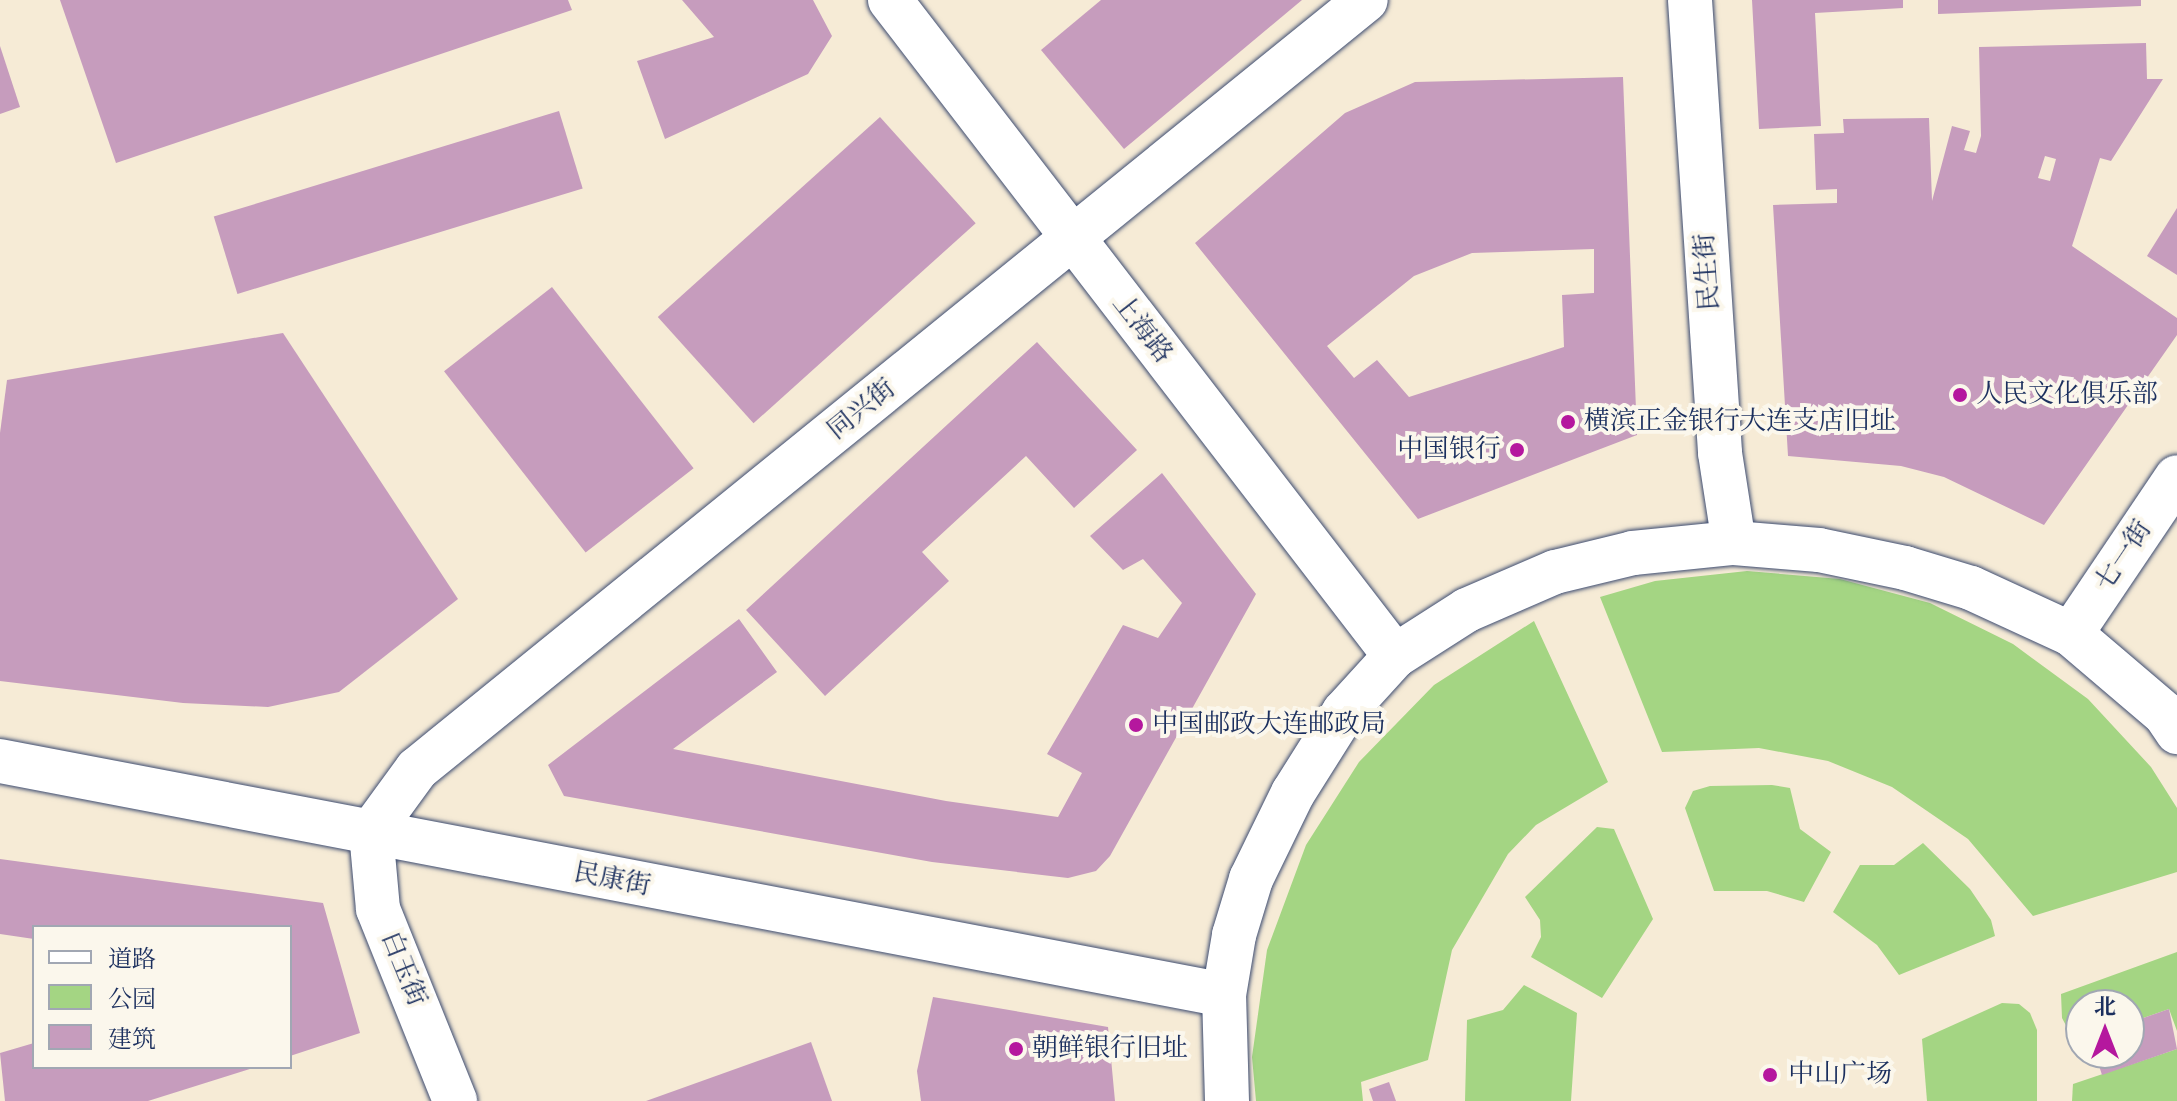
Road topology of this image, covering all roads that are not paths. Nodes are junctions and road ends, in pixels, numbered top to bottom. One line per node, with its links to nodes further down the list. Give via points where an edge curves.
1 (890, 0): 4 (street, 上海路)
2 (1366, 0): 4 (street, 同兴街)
3 (1690, 0): 6 (street, 民生街, via 1720,453)
4 (1073, 240): 8 (street, 上海路); 11 (street, 同兴街, via 417,769)
5 (2177, 477): 7 (street, 七一街)
6 (1734, 543): 7 (street, via 1819,550 1905,568 1971,588); 8 (street, via 1633,553 1555,572 1467,610)
7 (2071, 634): 9 (street, via 2165,714)
8 (1395, 656): 12 (street, via 1344,712 1293,793 1251,879)
9 (2177, 732)
10 (0, 761): 11 (street, 民康街)
11 (371, 832): 12 (street, 民康街); 13 (street, 白玉街, via 378,909)
12 (1224, 995): 14 (street)
13 (455, 1101)
14 (1227, 1101)

